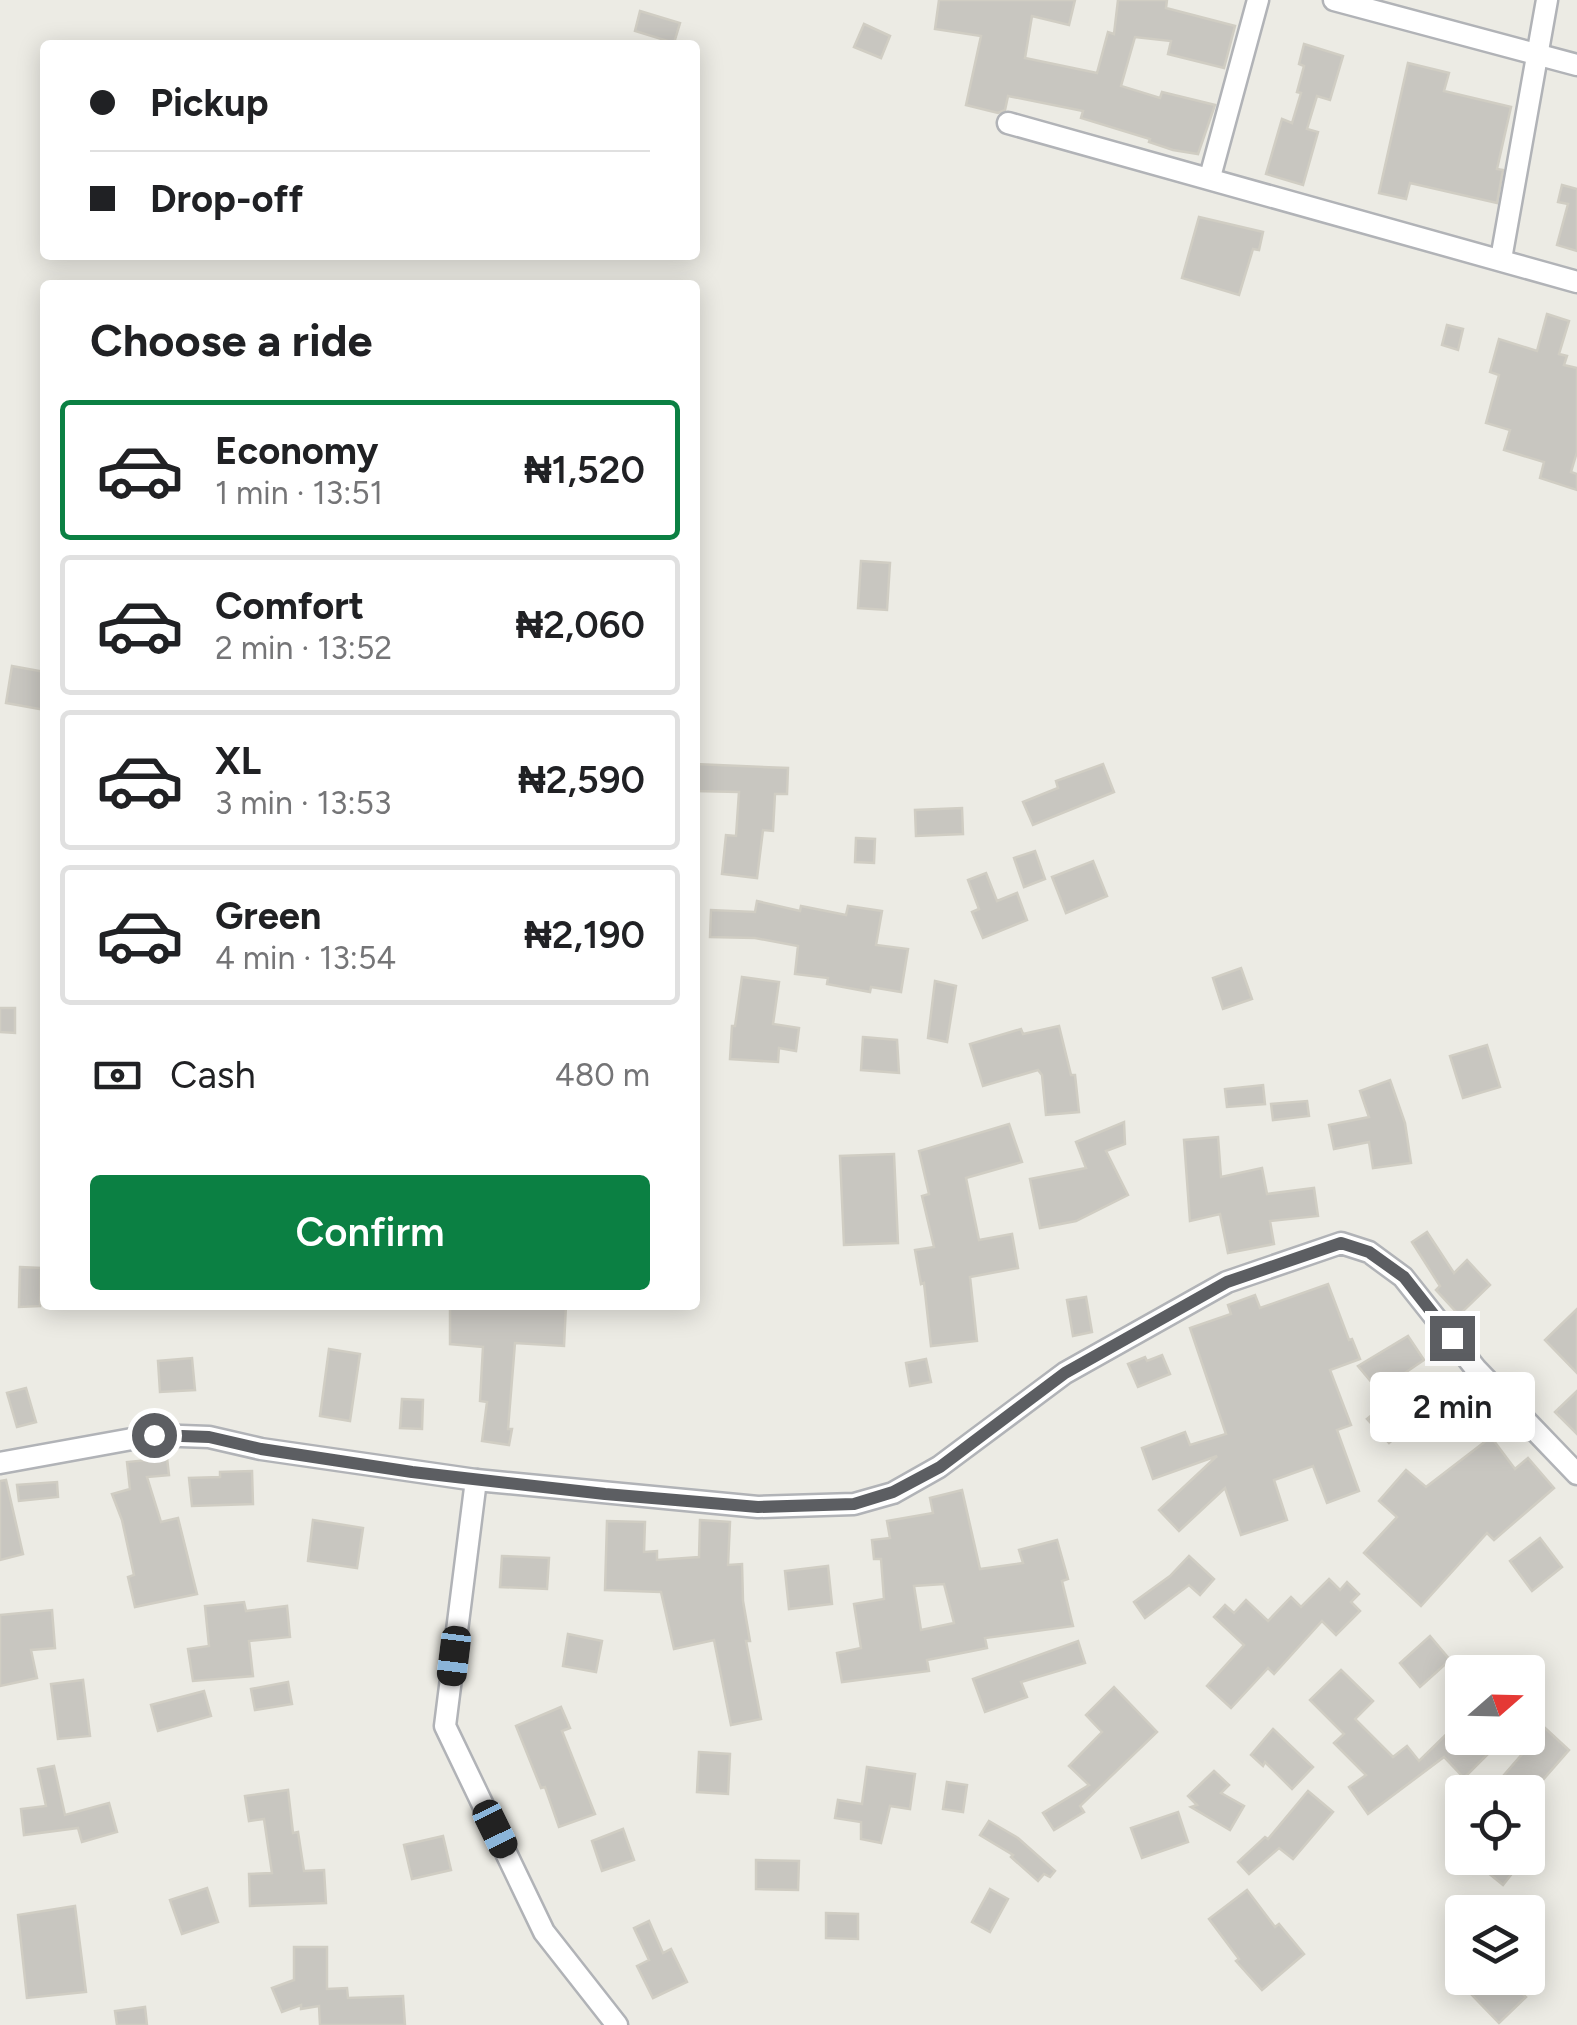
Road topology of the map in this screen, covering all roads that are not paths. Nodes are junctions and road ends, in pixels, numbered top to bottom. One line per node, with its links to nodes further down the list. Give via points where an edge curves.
1 (1258, 0): 7 (street)
2 (1334, 0): 4 (street)
3 (1547, 0): 4 (street)
4 (1535, 53): 5 (street); 8 (street)
5 (1577, 65)
6 (1008, 123): 7 (street)
7 (1210, 177): 8 (street)
8 (1501, 259): 9 (street)
9 (1577, 282)
10 (0, 1463): 12 (street, via 154,1435 209,1437)
11 (1577, 1474): 12 (street, via 1476,1369 1404,1277 1369,1252 1341,1243 1227,1282 1065,1373 940,1467 854,1504 758,1507)
12 (476, 1480): 13 (street, via 445,1726 544,1932)
13 (618, 2025)

